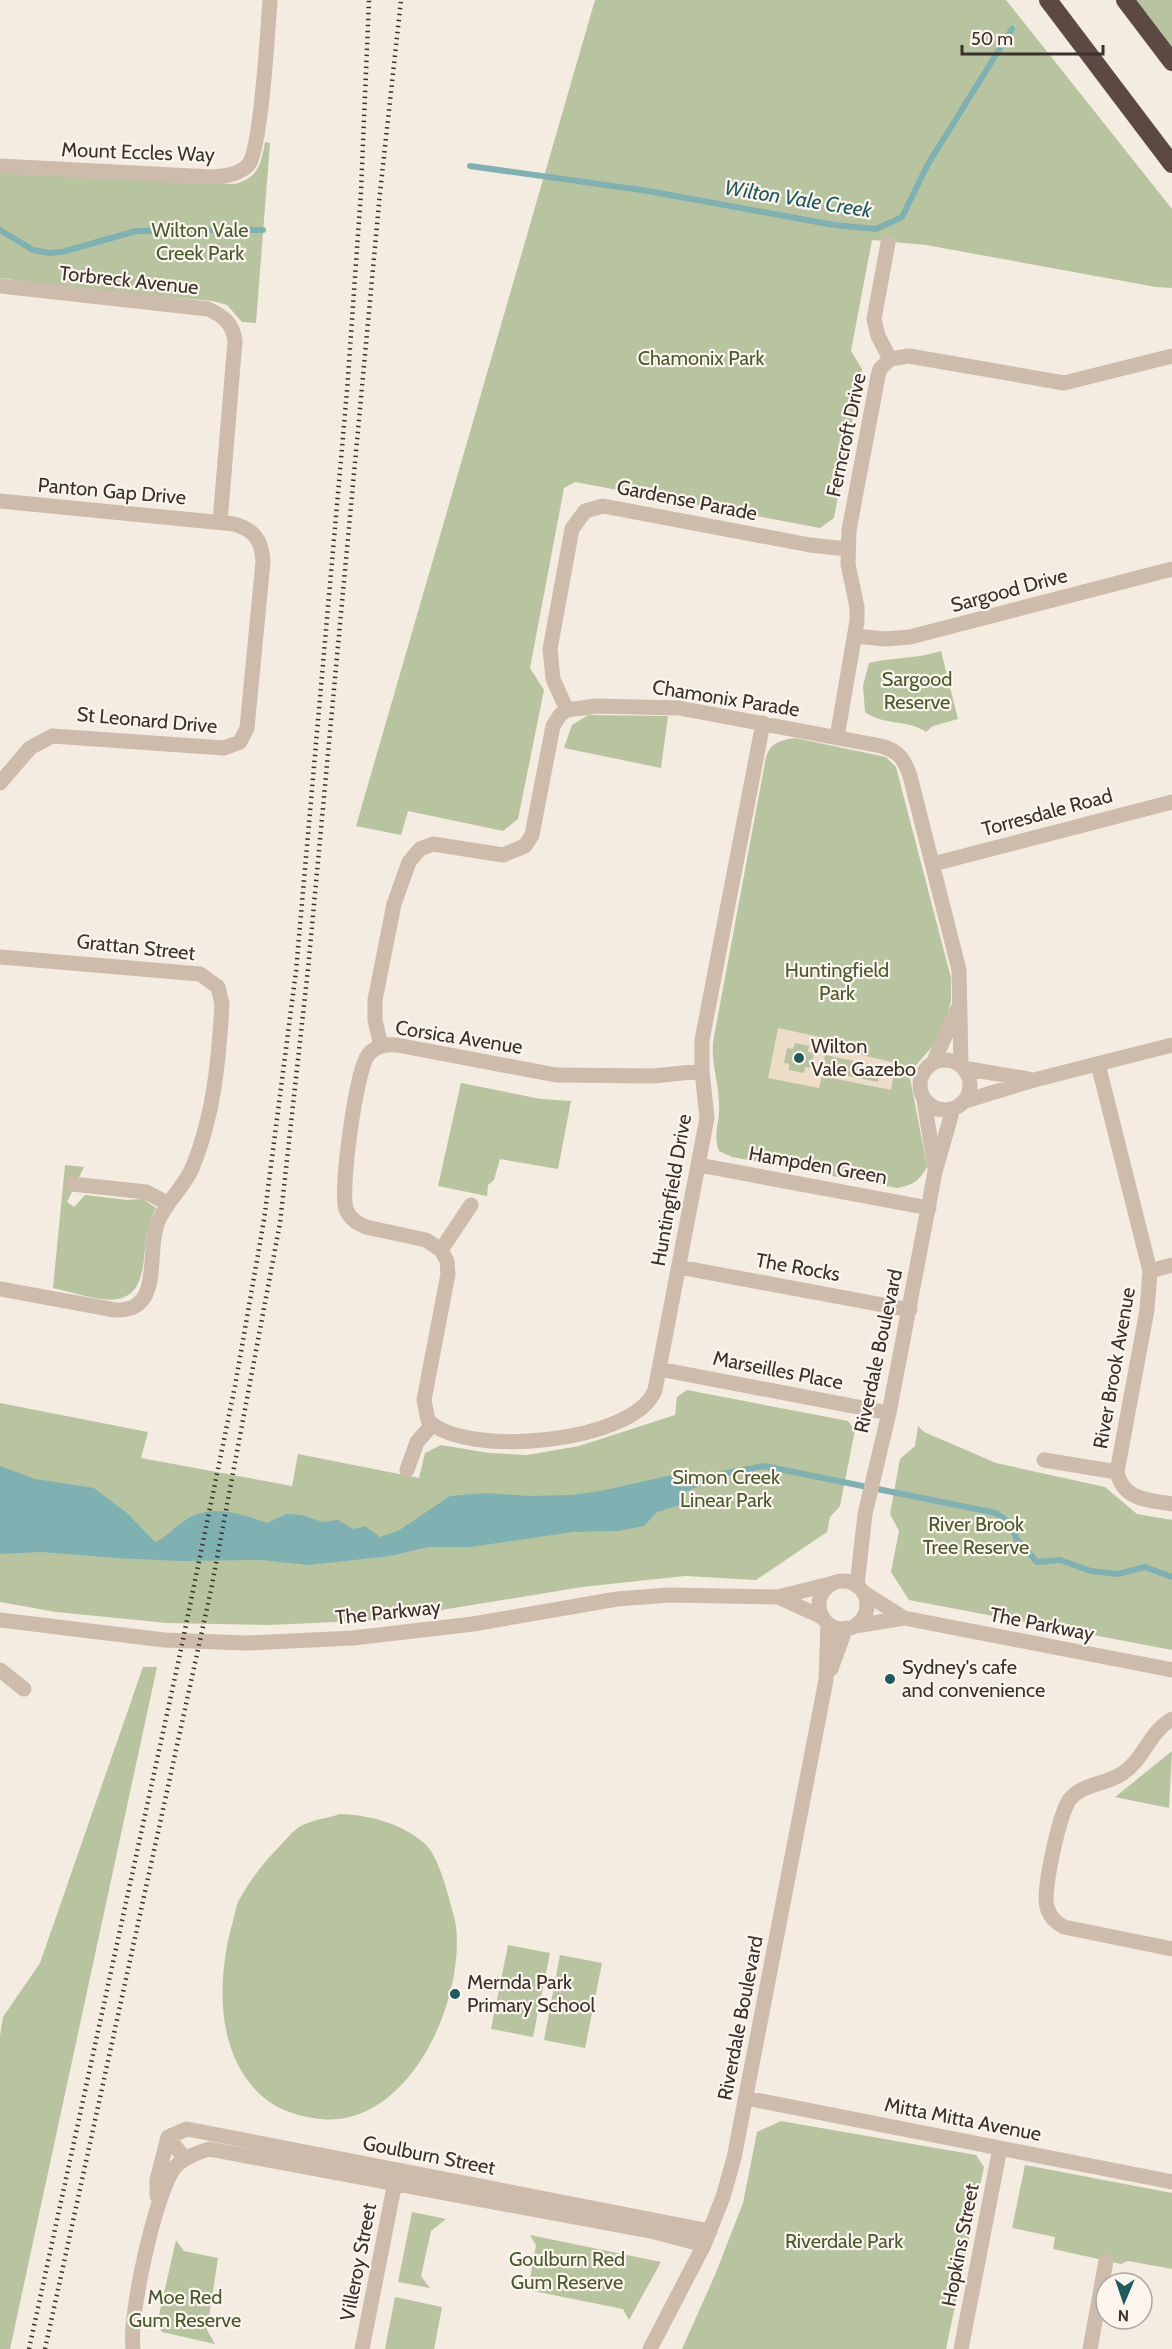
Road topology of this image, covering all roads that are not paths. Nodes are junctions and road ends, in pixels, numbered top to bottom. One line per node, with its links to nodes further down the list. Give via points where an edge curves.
1 (270, 0): 6 (street, Mount Eccles Way, via 259,121 252,157 241,171 211,177)
2 (1048, 0): 5 (highway)
3 (1125, 0): 4 (highway)
4 (1172, 62)
5 (1172, 164)
6 (0, 166)
7 (888, 243): 10 (street, via 874,320)
8 (0, 286): 12 (street, Torbreck Avenue, via 208,309 231,325 235,341)
9 (1172, 356): 10 (street, Ferncroft Drive, via 1064,383 921,357)
10 (891, 358): 13 (street, Ferncroft Drive, via 878,376 851,512)
11 (0, 501): 12 (street, Panton Gap Drive)
12 (220, 522): 19 (street, St Leonard Drive, via 251,531 258,537 262,553 247,728 240,742 224,748 52,736 30,748)
13 (848, 549): 15 (street, Ferncroft Drive, via 857,607); 16 (street, Gardense Parade, via 612,507 597,506 585,511 573,529 550,649 553,679)
14 (1172, 569): 15 (street, Sargood Drive, via 910,637)
15 (856, 636): 18 (street, Ferncroft Drive)
16 (567, 710): 17 (street, Chamonix Parade, via 663,706); 25 (street, via 553,726 532,835 525,846 503,855 433,844 420,849 410,862 394,904 375,1000)
17 (763, 723): 18 (street, Chamonix Parade); 29 (street, Huntingfield Drive, via 702,1040)
18 (837, 737): 21 (street, Chamonix Parade, via 891,749 902,757)
19 (0, 783)
20 (1172, 802): 21 (street, Torresdale Road)
21 (933, 864): 23 (street, Chamonix Parade, via 959,970)
22 (0, 957): 36 (street, Grattan Street, via 200,974 218,987 221,1021 210,1107 193,1166)
23 (960, 1003): 26 (street, Chamonix Parade); 28 (street, Chamonix Parade)
24 (1172, 1045): 27 (street)
25 (381, 1046): 29 (street, Corsica Avenue, via 397,1045 556,1075 654,1076); 39 (street, Corsica Avenue, via 368,1056 362,1071 349,1142 345,1205 357,1223 426,1240)
26 (933, 1063): 28 (street, via 946,1060); 31 (street, via 926,1068 919,1084)
27 (1098, 1064): 30 (street); 42 (street, River Brook Avenue)
28 (962, 1066): 30 (street); 32 (street, via 970,1080)
29 (702, 1071): 33 (street, Huntingfield Drive, via 707,1108)
30 (1034, 1080): 32 (street)
31 (924, 1100): 32 (street, via 937,1109); 34 (street, Riverdale Boulevard)
32 (959, 1105): 34 (street, Riverdale Boulevard)
33 (699, 1165): 38 (street, Hampden Green); 41 (street, Huntingfield Drive)
34 (935, 1172): 38 (street, Riverdale Boulevard)
35 (72, 1184): 36 (street, via 146,1192)
36 (167, 1203): 43 (street, Grattan Street, via 156,1226 146,1296 134,1308 115,1310)
37 (471, 1205): 39 (street)
38 (929, 1208): 44 (street, Riverdale Boulevard)
39 (441, 1250): 47 (street, via 448,1274 423,1400)
40 (1172, 1265): 42 (street)
41 (679, 1267): 44 (street, The Rocks); 45 (street, Huntingfield Drive)
42 (1150, 1270): 50 (street, River Brook Avenue, via 1147,1310)
43 (0, 1289)
44 (910, 1310): 46 (street, Riverdale Boulevard)
45 (659, 1369): 46 (street, Marseilles Place); 47 (street, Huntingfield Drive, via 645,1407 576,1436 523,1442 493,1440 445,1432)
46 (889, 1413): 52 (street, Riverdale Boulevard)
47 (432, 1425): 49 (street, via 417,1442)
48 (1044, 1460): 50 (street)
49 (407, 1470)
50 (1117, 1472): 51 (street, River Brook Avenue, via 1123,1488 1133,1496)
51 (1172, 1504)
52 (861, 1538): 53 (street, Riverdale Boulevard); 54 (street, Riverdale Boulevard)
53 (835, 1582): 54 (street); 55 (street, The Parkway); 58 (street, via 824,1589 818,1602)
54 (860, 1589): 56 (street, The Parkway); 59 (street, via 867,1607 861,1621)
55 (778, 1597): 57 (street, The Parkway, via 669,1595 584,1604 415,1632 247,1642 118,1636); 58 (street, The Parkway)
56 (904, 1618): 59 (street, The Parkway); 61 (street, The Parkway)
57 (0, 1620)
58 (825, 1620): 59 (street); 62 (street, Riverdale Boulevard)
59 (850, 1627): 62 (street, Riverdale Boulevard)
60 (0, 1670): 63 (street)
61 (1172, 1670)
62 (826, 1680): 66 (street, Riverdale Boulevard)
63 (24, 1689)
64 (1172, 1719): 65 (street, via 1157,1731 1136,1762 1122,1774 1083,1788 1067,1802 1046,1896 1050,1916 1064,1927)
65 (1172, 1949)
66 (746, 2098): 68 (street, Mitta Mitta Avenue); 73 (street, Riverdale Boulevard, via 732,2167)
67 (168, 2137): 69 (street); 72 (street, via 157,2180); 73 (street, Goulburn Street, via 187,2129)
68 (1000, 2148): 70 (street, Mitta Mitta Avenue); 78 (street, Hopkins Street)
69 (185, 2158): 71 (street, Goulburn Street, via 217,2148); 72 (street, via 171,2174)
70 (1172, 2181)
71 (395, 2182): 73 (street, Goulburn Street, via 655,2232); 76 (street, Villeroy Street)
72 (157, 2205): 75 (street, via 134,2317)
73 (707, 2238): 77 (street, Riverdale Boulevard)
74 (1106, 2261): 79 (street)
75 (133, 2349)
76 (362, 2349)
77 (650, 2349)
78 (961, 2349)
79 (1090, 2349)

